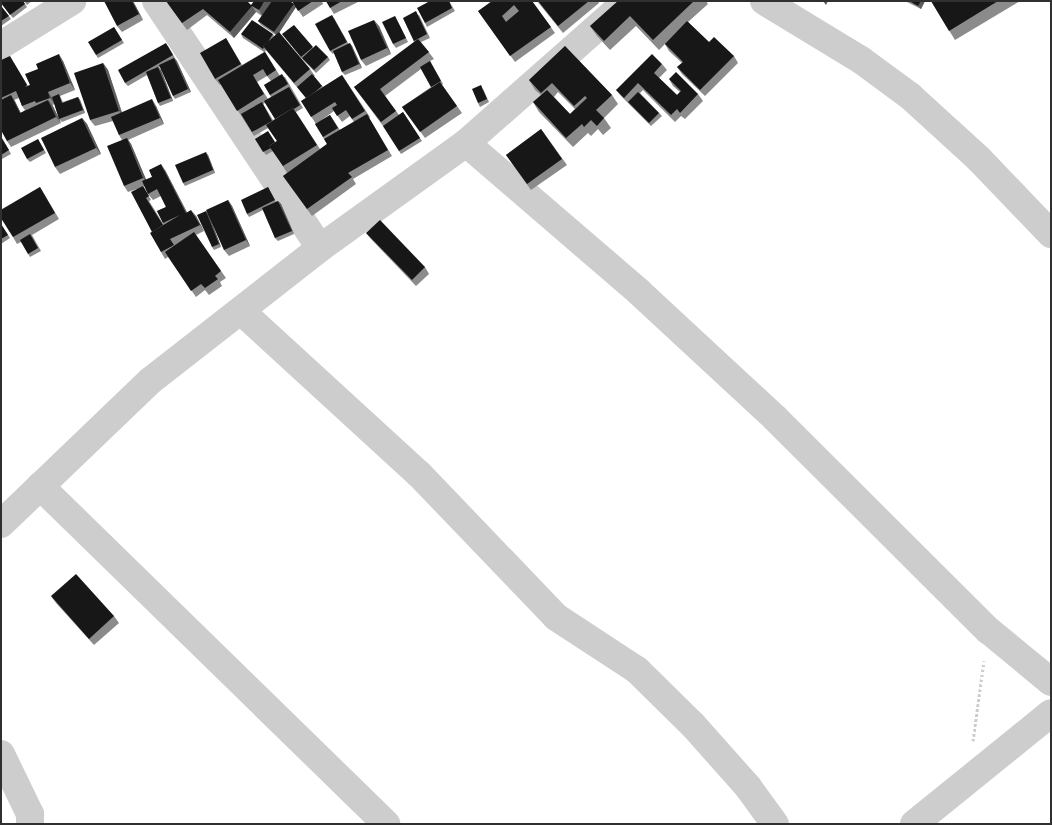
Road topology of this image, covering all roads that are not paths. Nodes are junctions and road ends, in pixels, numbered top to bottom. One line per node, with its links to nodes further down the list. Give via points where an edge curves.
1 (72, 1): 5 (street)
2 (156, 1): 8 (street)
3 (627, 1): 6 (street)
4 (764, 1): 7 (street, via 861,60 910,96 979,159)
5 (1, 45)
6 (466, 143): 8 (street); 12 (street, via 639,292 774,418 988,630)
7 (1051, 234)
8 (320, 248): 9 (street)
9 (242, 312): 10 (street, via 150,381); 17 (street, via 419,474 556,617 637,670 694,725)
10 (40, 486): 11 (street); 16 (street)
11 (1, 524)
12 (1051, 682)
13 (1051, 713): 18 (street)
14 (1, 754): 15 (street, via 30,814)
15 (30, 824)
16 (386, 824)
17 (775, 824)
18 (914, 824)

